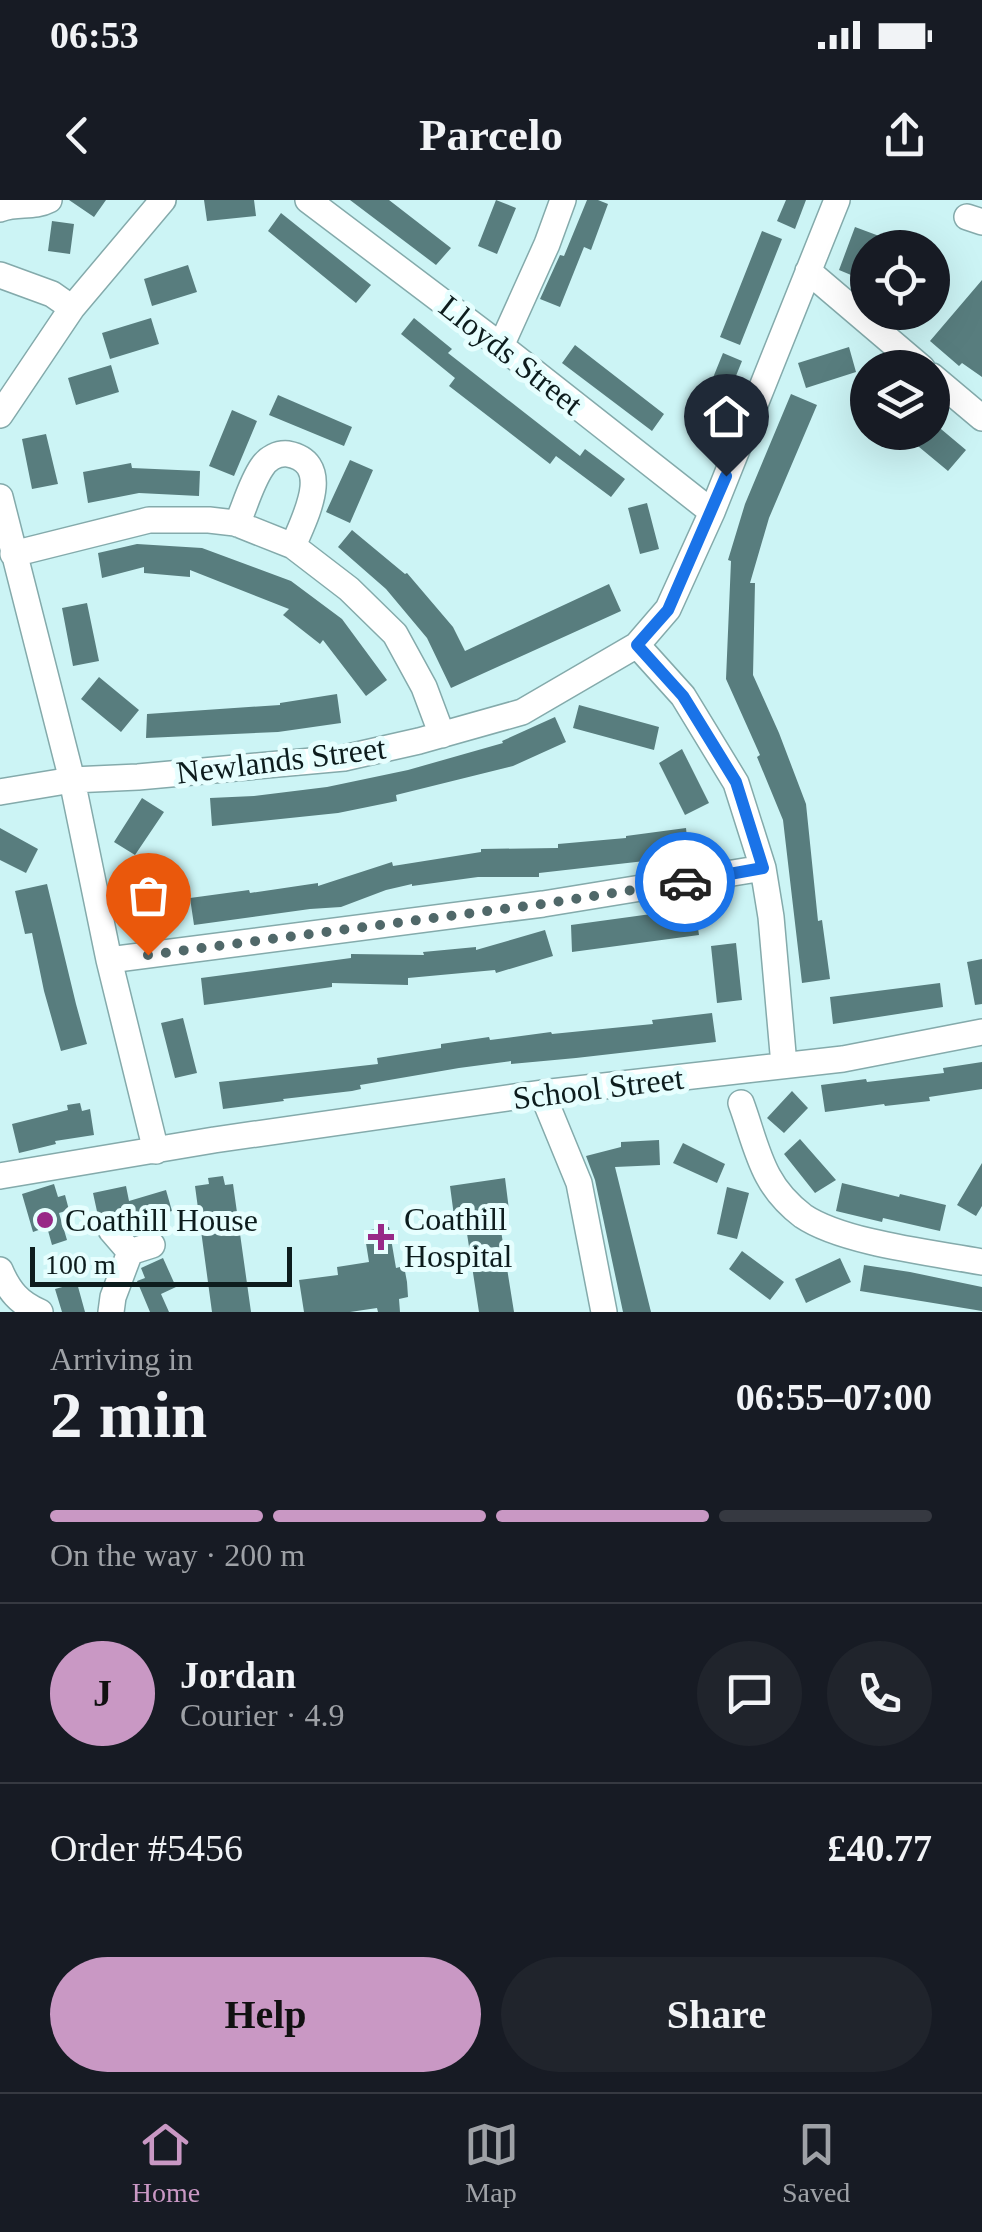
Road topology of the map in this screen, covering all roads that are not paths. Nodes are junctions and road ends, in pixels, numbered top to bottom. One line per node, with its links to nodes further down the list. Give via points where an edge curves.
1 (48, 200): 6 (street)
2 (163, 200): 9 (street)
3 (308, 200): 10 (street, Lloyds Street)
4 (564, 200): 10 (street)
5 (838, 200): 7 (street, Newlands Street)
6 (0, 209)
7 (808, 271): 11 (street); 16 (street, Newlands Street)
8 (0, 274): 9 (street)
9 (72, 308): 13 (street)
10 (500, 346): 16 (street, Lloyds Street)
11 (901, 350)
12 (950, 391): 14 (street)
13 (0, 415)
14 (982, 418)
15 (0, 497): 19 (street)
16 (712, 512): 20 (street, Newlands Street, via 668,610)
17 (238, 524): 18 (street); 18 (street, via 262,466 283,453 295,456 309,464 313,490); 19 (street, via 149,520)
18 (293, 546): 21 (street, via 395,634)
19 (14, 554): 22 (street)
20 (637, 645): 21 (street, Newlands Street, via 522,712); 24 (street, via 683,696 736,782)
21 (442, 734): 22 (street, Newlands Street, via 344,758)
22 (72, 780): 23 (street, Newlands Street); 25 (street)
23 (0, 792)
24 (763, 868): 25 (street); 27 (street)
25 (109, 960): 30 (street)
26 (982, 1032): 27 (street, School Street)
27 (784, 1065): 28 (street, School Street)
28 (542, 1093): 30 (street, School Street); 37 (street, via 579,1183)
29 (741, 1103): 33 (street, via 767,1175 802,1215 872,1242)
30 (156, 1150): 31 (street, School Street)
31 (0, 1176)
32 (111, 1230): 36 (street, via 141,1248 113,1297)
33 (981, 1258)
34 (0, 1270): 35 (street, via 18,1300)
35 (40, 1312)
36 (112, 1312)
37 (604, 1312)

